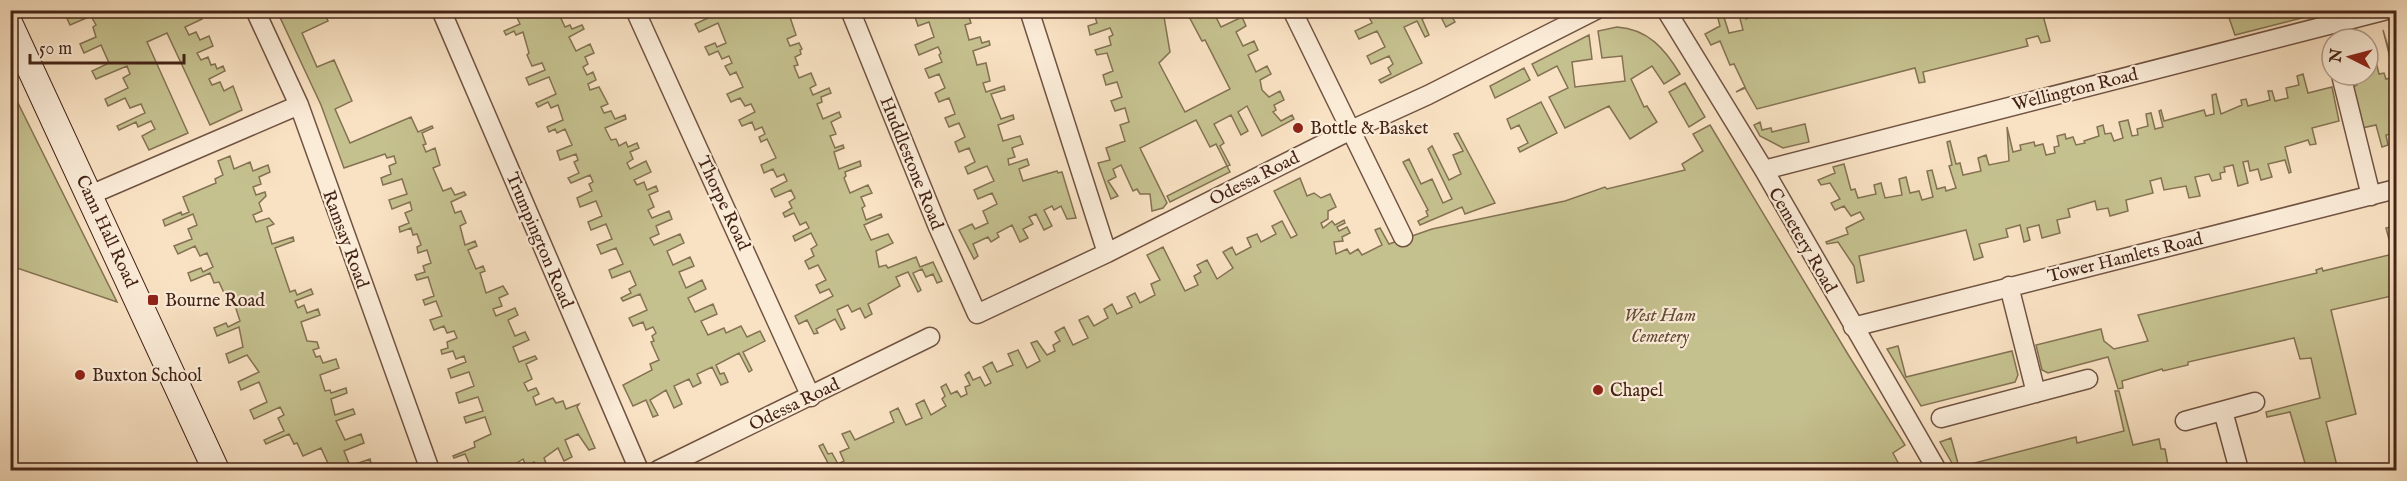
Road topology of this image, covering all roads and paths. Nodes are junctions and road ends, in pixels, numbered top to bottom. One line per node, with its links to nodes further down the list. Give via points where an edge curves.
1 (255, 10): 14 (street, Ramsay Road)
2 (441, 10): 35 (street, Trumpington Road)
3 (635, 10): 28 (street, Thorpe Road)
4 (850, 10): 23 (street, Huddlestone Road)
5 (1029, 10): 21 (street)
6 (1292, 10): 15 (street)
7 (1596, 10): 15 (street, Odessa Road)
8 (1666, 10): 16 (street, Cemetery Road)
9 (2387, 10): 11 (street, Wellington Road)
10 (10, 25): 18 (street, Cann Hall Road)
11 (2344, 27)
12 (2320, 35): 16 (street, Wellington Road)
13 (2344, 87): 19 (street)
14 (299, 105): 18 (street); 34 (street, Ramsay Road)
15 (1351, 130): 20 (street); 21 (street, Odessa Road)
16 (1764, 170): 24 (street, Cemetery Road)
17 (2397, 189): 19 (street, Tower Hamlets Road)
18 (90, 195): 33 (street, Cann Hall Road)
19 (2371, 196): 22 (street, Tower Hamlets Road)
20 (1403, 237)
21 (1107, 253): 23 (street, Odessa Road)
22 (2009, 286): 24 (street, Tower Hamlets Road); 27 (street)
23 (977, 314)
24 (1853, 327): 37 (street, Cemetery Road)
25 (930, 337): 28 (street, Odessa Road)
26 (2088, 379): 27 (street)
27 (2036, 393): 31 (street)
28 (811, 397): 36 (street, Odessa Road)
29 (2255, 402): 30 (street)
30 (2223, 411): 32 (street); 38 (street)
31 (1941, 418)
32 (2185, 421)
33 (216, 471)
34 (430, 471)
35 (639, 471)
36 (658, 471)
37 (1937, 471)
38 (2239, 471)

